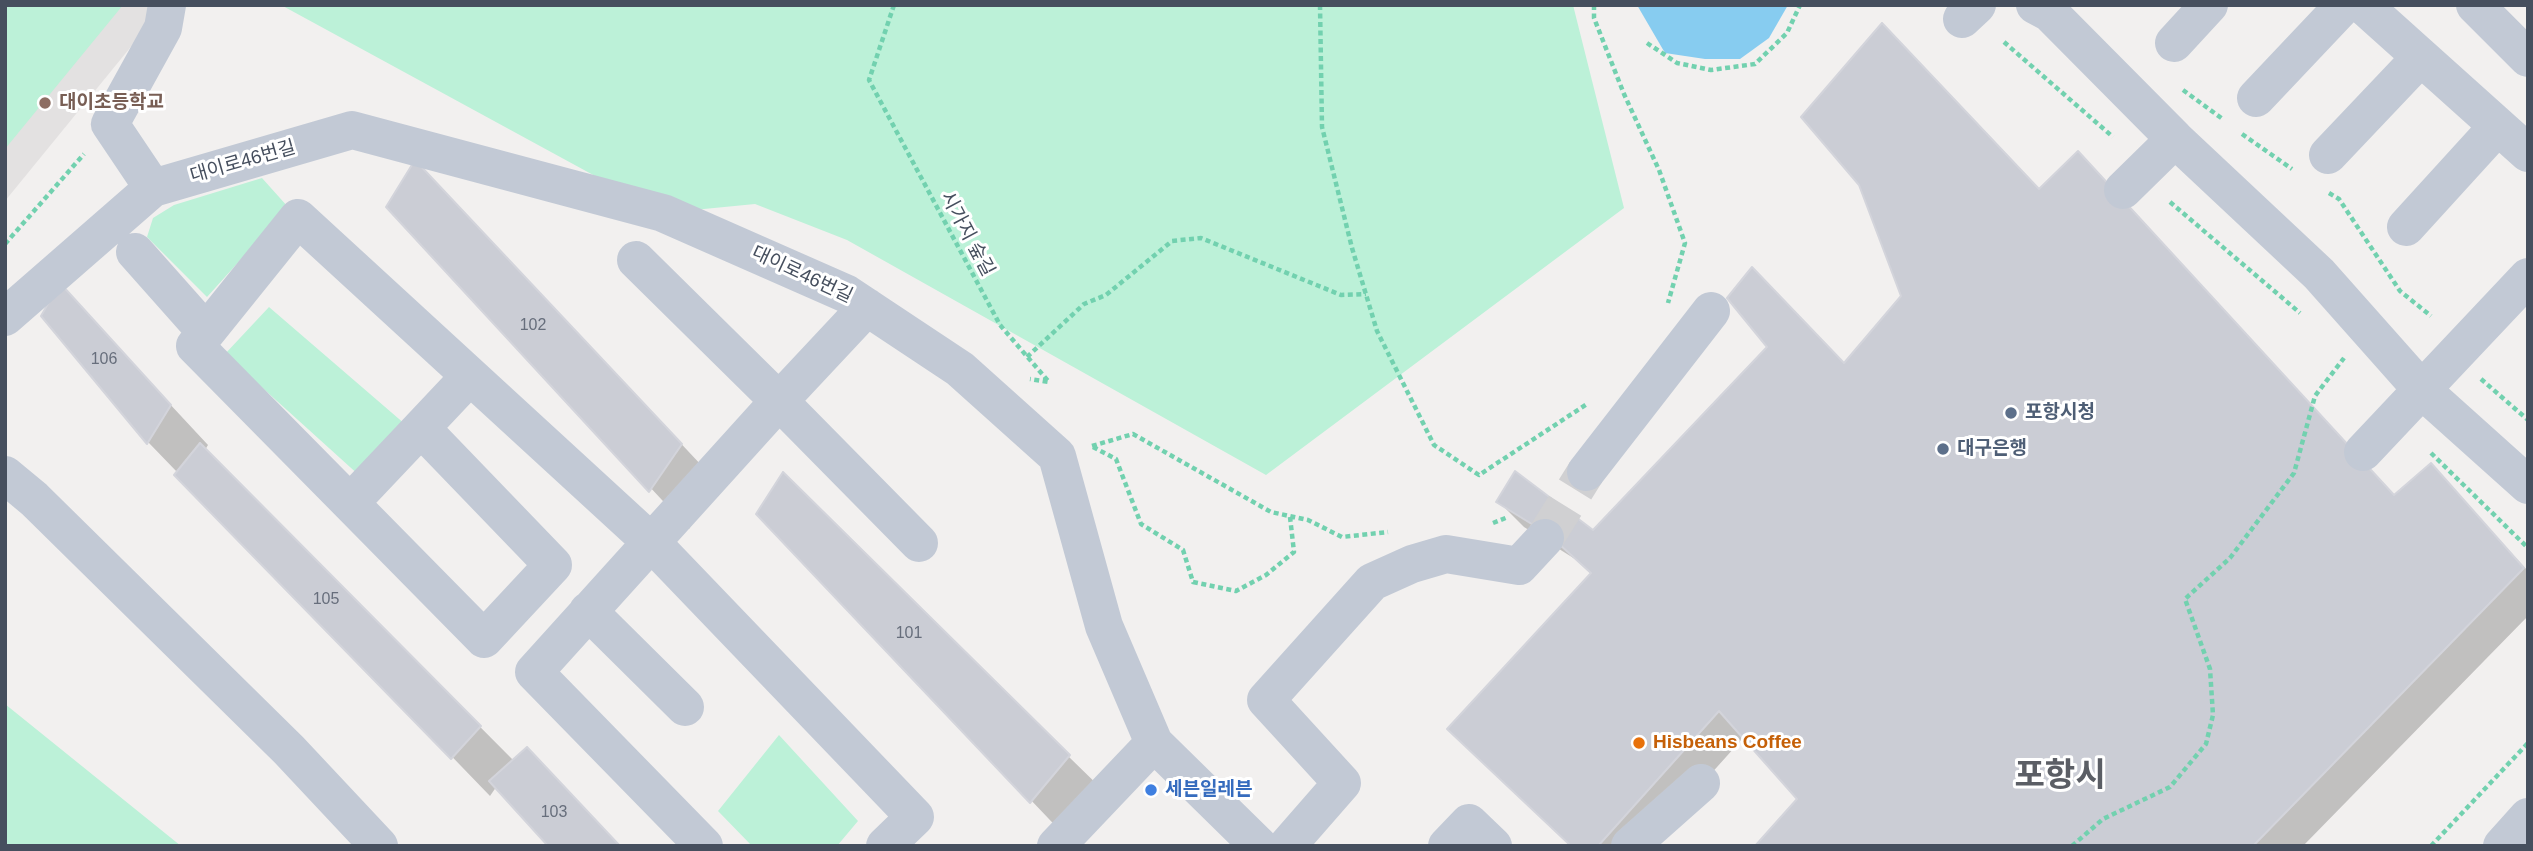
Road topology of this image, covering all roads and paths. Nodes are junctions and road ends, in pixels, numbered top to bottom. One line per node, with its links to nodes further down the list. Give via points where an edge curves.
1 (167, 5): 18 (street, via 163,28)
2 (894, 5): 41 (path, 시가지 숲길, via 869,80 1000,325)
3 (1320, 5): 32 (path, via 1322,128)
4 (1594, 5): 33 (path, via 1594,18 1685,243)
5 (1800, 5): 12 (path, via 1787,33 1755,64 1711,69 1677,63)
6 (2209, 5): 13 (street)
7 (2344, 5): 17 (street)
8 (2363, 5): 14 (street)
9 (2475, 5): 15 (street)
10 (2048, 8): 21 (street)
11 (2004, 42): 20 (path)
12 (1647, 43)
13 (2174, 43)
14 (2421, 57): 19 (street); 23 (street)
15 (2528, 58)
16 (2176, 85): 23 (path)
17 (2256, 98)
18 (110, 124): 24 (street); 28 (path)
19 (2498, 126): 22 (street); 27 (street)
20 (2113, 137)
21 (2175, 139): 25 (street); 45 (street, via 2319,274)
22 (2528, 153)
23 (2314, 171): 36 (path, via 2339,199 2400,291)
24 (153, 188): 34 (street, 대이로46번길, via 352,130 663,213); 37 (street)
25 (2123, 190)
26 (2170, 202): 38 (path)
27 (2406, 227)
28 (5, 244)
29 (135, 253): 39 (street)
30 (636, 260): 47 (street)
31 (2528, 276): 45 (street)
32 (1366, 294): 41 (path, via 1341,295 1201,238 1172,241 1106,295 1084,304); 48 (path, via 1377,331 1434,444 1479,475)
33 (1667, 304)
34 (867, 307): 47 (street); 52 (street, 대이로46번길)
35 (1711, 311): 55 (street)
36 (2431, 316)
37 (5, 317)
38 (2309, 321)
39 (206, 332): 42 (street, via 298,218); 58 (street, via 195,346)
40 (2347, 354): 82 (path, via 2315,396 2294,473 2230,558 2185,599 2210,669 2213,715 2206,744 2170,787 2103,819)
41 (1027, 357): 43 (path, 시가지 숲길, via 1049,382)
42 (470, 376): 51 (street); 64 (street)
43 (1023, 378)
44 (2480, 378): 50 (path)
45 (2422, 390): 53 (street); 57 (street)
46 (1596, 399): 48 (path)
47 (779, 401): 64 (street); 65 (street)
48 (1587, 404): 49 (path)
49 (1582, 414)
50 (2528, 420)
51 (421, 428): 58 (street); 58 (street, via 553,565 484,639)
52 (1074, 451): 59 (path, via 1132,434 1271,512); 59 (path, via 1116,459 1141,524 1183,550 1193,582 1236,592 1266,575 1294,552); 69 (street, via 1104,626)
53 (2363, 452)
54 (2430, 452): 66 (path)
55 (1586, 472)
56 (5, 475): 73 (street, via 289,750)
57 (2528, 485)
58 (350, 503)
59 (1290, 517): 62 (path, via 1308,520 1342,537)
60 (1508, 517): 61 (path)
61 (1485, 527)
62 (1395, 531)
63 (1545, 538): 78 (street, via 1519,566 1446,554 1372,582 1266,700 1342,783)
64 (651, 542): 67 (street); 75 (street, via 915,817)
65 (919, 543)
66 (2528, 548)
67 (588, 611): 68 (street); 74 (street, via 534,672)
68 (685, 707)
69 (1154, 743): 76 (street); 77 (street)
70 (2528, 743): 83 (path)
71 (1701, 783): 81 (street)
72 (2528, 817): 84 (street)
73 (379, 846)
74 (704, 846)
75 (885, 846)
76 (1056, 846)
77 (1259, 846)
78 (1287, 846)
79 (1447, 846): 80 (street, via 1469,823)
80 (1493, 846)
81 (1630, 846)
82 (2072, 846)
83 (2431, 846)
84 (2502, 846)

